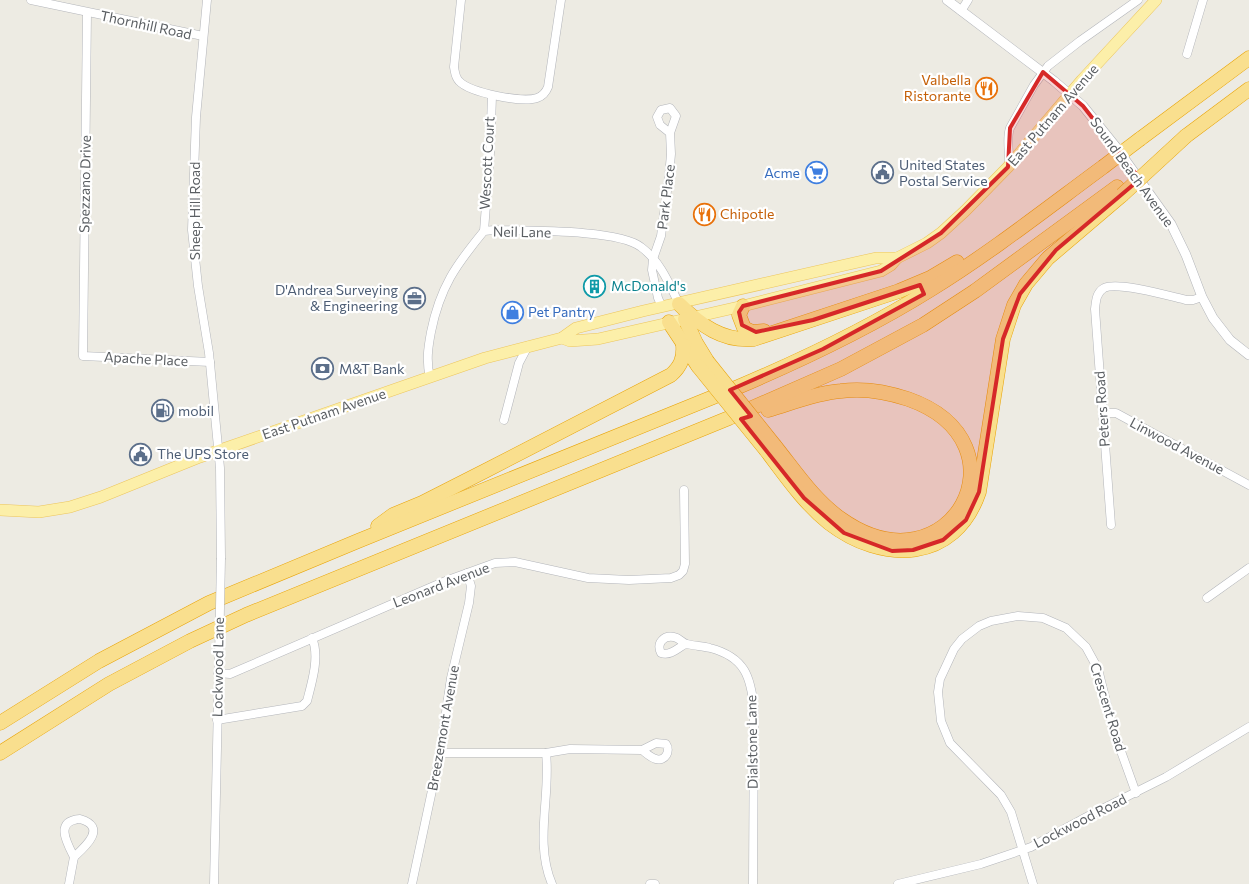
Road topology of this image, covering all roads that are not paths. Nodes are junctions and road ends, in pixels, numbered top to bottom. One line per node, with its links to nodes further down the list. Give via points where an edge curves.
1 (31, 0): 11 (street, Thornhill Road)
2 (207, 0): 12 (street, Sheep Hill Road)
3 (461, 0): 18 (street, via 455,75 465,86)
4 (561, 0): 18 (street, via 549,83 544,93 532,99)
5 (947, 0): 10 (street, Sound Beach Avenue)
6 (968, 0): 10 (street)
7 (1138, 0): 15 (street)
8 (1156, 0): 17 (main road, East Putnam Avenue)
9 (1204, 0): 13 (street)
10 (961, 11): 15 (street, Sound Beach Avenue)
11 (87, 13): 12 (street, Thornhill Road); 37 (street, Spezzano Drive)
12 (203, 36): 38 (street, Sheep Hill Road, via 192,230 196,278)
13 (1187, 54)
14 (1249, 58): 22 (highway, bridge)
15 (1042, 72): 17 (street, Sound Beach Avenue); 20 (street, via 1010,128)
16 (1249, 89): 21 (highway, bridge)
17 (1070, 94): 20 (main road, East Putnam Avenue); 26 (street, Sound Beach Avenue, via 1111,141 1163,212 1183,247)
18 (492, 96): 23 (street, Wescott Court)
19 (670, 133): 25 (street, Park Place, via 671,154 662,228)
20 (1008, 167): 24 (main road, East Putnam Avenue, via 951,225 927,243)
21 (1120, 191): 43 (highway, via 981,287 896,340 814,382); 44 (highway, via 1048,258 1020,294 1003,339 979,492 972,511 952,534 934,545 903,551 882,549 858,541 819,514)
22 (1031, 220): 31 (highway, via 916,285); 50 (highway, via 930,290 823,349 738,387)
23 (484, 231): 25 (street, Neil Lane, via 615,237 634,242); 40 (street, Neil Lane, via 454,270 440,298 427,356)
24 (896, 258): 27 (main road, East Putnam Avenue, via 876,258); 28 (main road, East Putnam Avenue, via 891,265 870,275)
25 (653, 259): 27 (street); 29 (street, Park Place, via 652,270)
26 (1202, 297): 36 (street, Sound Beach Avenue, via 1222,330); 41 (street, Peters Road, via 1186,300 1118,286 1105,288 1098,294 1095,309)
27 (679, 304): 29 (main road, East Putnam Avenue); 30 (highway)
28 (743, 306): 30 (main road, East Putnam Avenue); 31 (highway, via 739,312 740,319 749,331)
29 (662, 307): 32 (main road, Park Place); 33 (main road, East Putnam Avenue, via 576,328)
30 (689, 318): 31 (highway, via 720,334 747,340); 32 (main road, East Putnam Avenue); 39 (highway)
31 (813, 320)
32 (669, 322): 33 (main road, East Putnam Avenue, via 598,339); 34 (highway)
33 (562, 338): 35 (main road, East Putnam Avenue)
34 (683, 345): 39 (highway); 50 (highway, via 681,365 671,375 393,515)
35 (528, 346): 40 (main road, East Putnam Avenue); 42 (street, via 519,363)
36 (1249, 355)
37 (83, 356): 38 (street, Apache Place)
38 (210, 362): 45 (street, Sheep Hill Road)
39 (702, 364): 44 (highway, bridge)
40 (430, 377): 45 (main road, East Putnam Avenue)
41 (1103, 413): 46 (street, Linwood Avenue, via 1116,413); 49 (street, Peters Road)
42 (504, 420)
43 (672, 441): 44 (highway, via 823,394 848,390 883,393 921,404 939,414 953,428 969,459 969,489 957,514 938,531 912,540 884,538 858,529 832,512); 63 (highway, via 216,628 110,684)
44 (771, 448)
45 (218, 450): 48 (main road, East Putnam Avenue, via 70,507 39,512); 56 (street, Lockwood Lane, bridge, via 221,490)
46 (1249, 485)
47 (684, 490): 52 (street, Leonard Avenue, via 685,564 679,575 629,580 588,578 515,562 495,563)
48 (0, 510)
49 (1110, 525)
50 (358, 540): 58 (highway, via 230,594 154,631 73,676)
51 (1249, 568): 53 (street)
52 (467, 573): 54 (street, Leonard Avenue); 61 (street, Breezemont Avenue, via 471,586 469,603 451,678)
53 (1207, 598)
54 (312, 638): 56 (street, Leonard Avenue, via 230,674); 57 (street, via 316,656 307,701 302,706)
55 (684, 644): 73 (street, Dialstone Lane, via 712,648 734,658 743,666 751,684 754,709)
56 (218, 673): 57 (street, Lockwood Lane)
57 (218, 720): 68 (street, Lockwood Lane)
58 (0, 723)
59 (1249, 727): 64 (street, Lockwood Road)
60 (642, 750): 62 (street, via 570,749)
61 (440, 753): 62 (street); 69 (street, Breezemont Avenue)
62 (546, 753): 70 (street, via 549,772 543,843)
63 (0, 754)
64 (1136, 792): 65 (street, Lockwood Road); 65 (street, Crescent Road, via 1113,728 1098,668 1077,637 1043,618 1001,618 979,626 962,639 944,668 938,692 941,721 950,743 1002,794)
65 (1022, 850): 74 (street, Lockwood Road); 75 (street, Crescent Road)
66 (74, 857): 66 (street, via 92,836 88,824 80,820 70,822 64,829); 67 (street)
67 (69, 884)
68 (214, 884)
69 (412, 884)
70 (552, 884)
71 (650, 884): 72 (street)
72 (655, 884)
73 (753, 884)
74 (898, 884)
75 (1033, 884)

